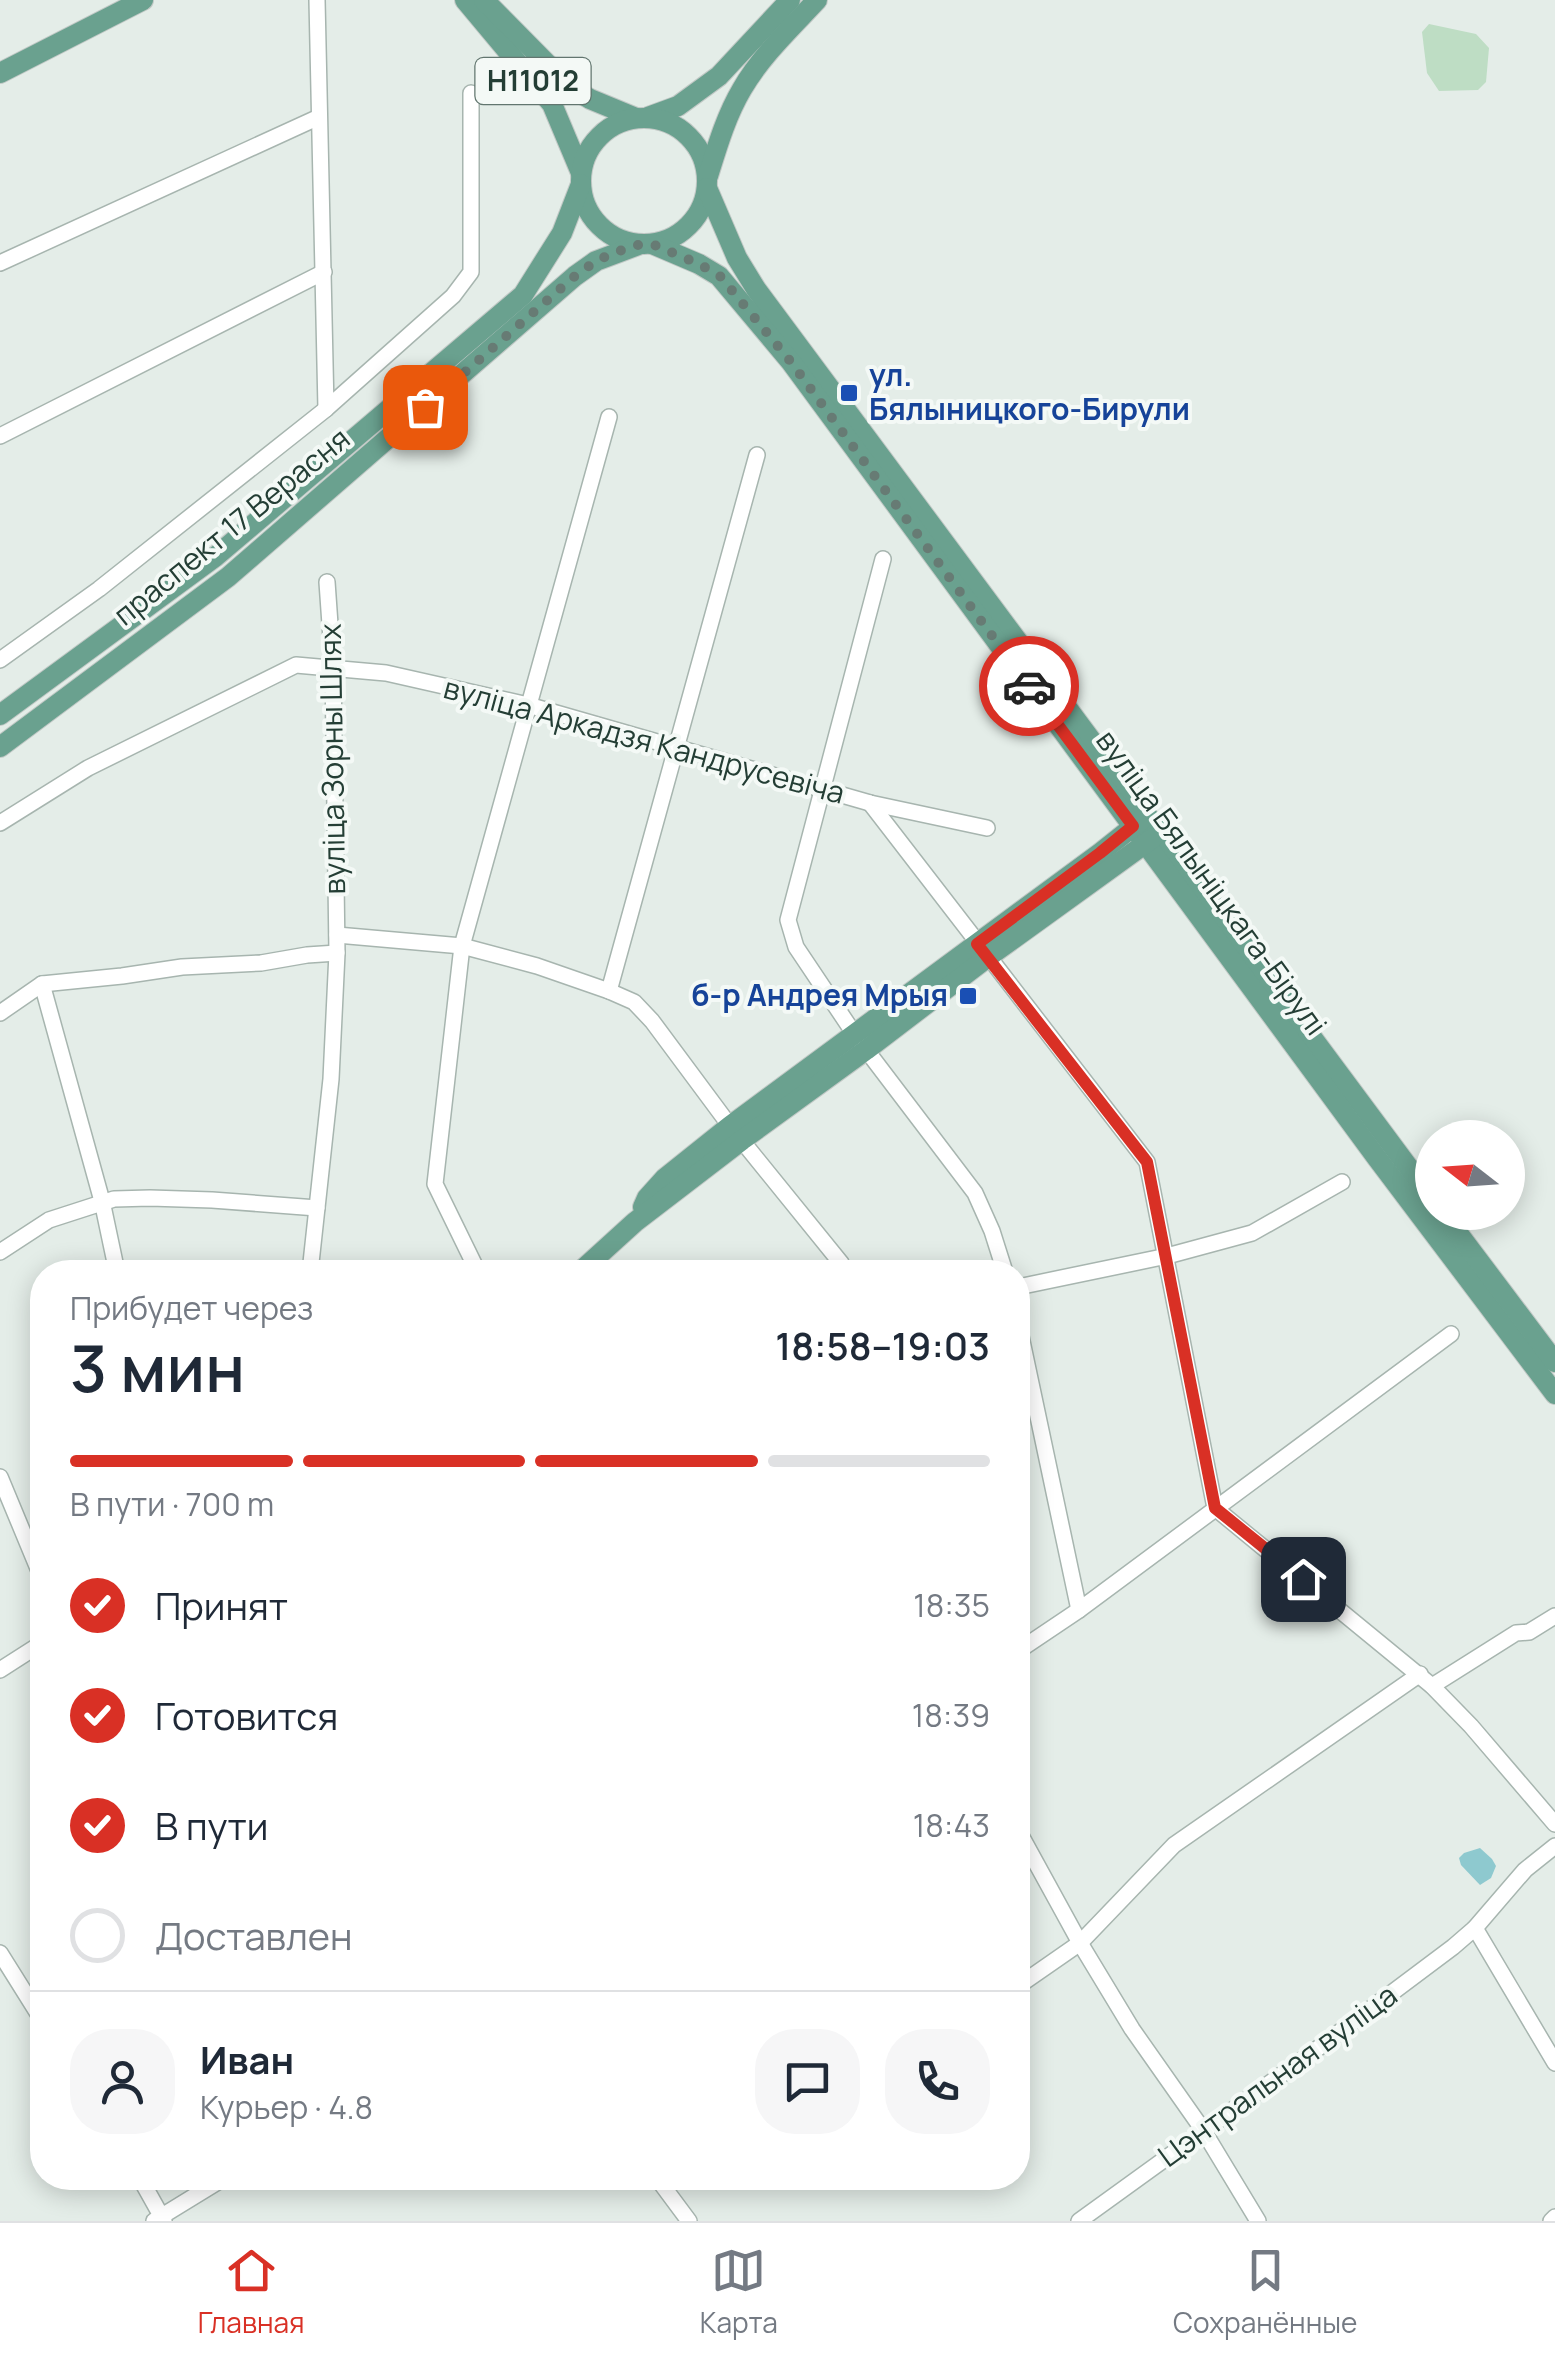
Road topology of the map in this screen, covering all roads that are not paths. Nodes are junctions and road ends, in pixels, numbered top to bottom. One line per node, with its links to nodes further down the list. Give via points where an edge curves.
1 (144, 0): 7 (main road)
2 (317, 0): 9 (street)
3 (464, 0): 11 (main road, Н11012, via 552,104)
4 (484, 0): 10 (main road, Н11012, via 569,86)
5 (790, 0): 10 (main road, via 720,76 678,106)
6 (816, 0): 12 (main road, via 740,91)
7 (0, 73)
8 (472, 93): 16 (street, via 471,272 453,296)
9 (319, 117): 14 (street); 15 (street)
10 (641, 118): 11 (main road, Н11012, via 599,136); 12 (main road, Н11012, via 666,122 692,140)
11 (581, 178): 13 (main road, Н11012, via 590,214 603,230); 25 (main road, праспект 17 Верасня, via 562,232 523,296 215,558)
12 (707, 183): 13 (main road, via 689,226); 32 (main road, вуліца Бялыніцкага-Бірулі / Н11012, via 756,290)
13 (647, 244): 26 (main road, праспект 17 Верасня, via 596,261 575,276 228,577); 32 (main road, вуліца Бялыніцкага-Бірулі / Н11012, via 699,264 732,290)
14 (0, 263)
15 (324, 272): 16 (street); 18 (street)
16 (326, 409): 22 (street)
17 (609, 417): 24 (street)
18 (0, 436)
19 (757, 455): 27 (street)
20 (883, 559): 28 (street)
21 (327, 582): 23 (street, вуліца Зорны Шлях)
22 (0, 660)
23 (334, 667): 24 (street, вуліца Аркадзя Кандрусевіча); 30 (street, вуліца Аркадзя Кандрусевіча, via 296,665 88,768); 33 (street, вуліца Зорны Шлях)
24 (528, 705): 27 (street, вуліца Аркадзя Кандрусевіча); 34 (street)
25 (0, 716)
26 (0, 747)
27 (676, 748): 28 (street, вуліца Аркадзя Кандрусевіча); 38 (street)
28 (821, 790): 29 (street, вуліца Аркадзя Кандрусевіча); 40 (street, via 788,920 796,947)
29 (870, 803): 31 (street); 35 (street, вуліца Аркадзя Кандрусевіча)
30 (0, 823)
31 (987, 828)
32 (1146, 830): 35 (main road, via 1100,853); 42 (main road, вуліца Бялыніцкага-Бірулі); 59 (main road, вуліца Бялыніцкага-Бірулі, via 1365,1142)
33 (337, 936): 34 (street); 36 (street, вуліца Зорны Шлях)
34 (462, 946): 38 (street); 51 (street, via 435,1184)
35 (982, 950): 40 (main road); 48 (street, вуліца Аркадзя Кандрусевіча, via 1147,1162)
36 (337, 953): 37 (street); 45 (street, вуліца Зорны Шлях)
37 (42, 984): 39 (street); 44 (street)
38 (610, 991): 41 (street, via 652,1021)
39 (0, 1013)
40 (861, 1042): 41 (main road); 54 (street, via 975,1193)
41 (736, 1133): 52 (main road, via 666,1178 635,1222); 53 (street)
42 (1415, 1178)
43 (1342, 1182): 48 (street, via 1252,1233)
44 (102, 1202): 45 (street, via 150,1198); 47 (street, via 49,1220); 49 (street)
45 (317, 1208): 50 (street, вуліца Зорны Шлях)
46 (1456, 1230): 57 (main road)
47 (0, 1252)
48 (1167, 1256): 55 (street); 61 (street, вуліца Аркадзя Кандрусевіча)
49 (114, 1260)
50 (311, 1260)
51 (472, 1260)
52 (593, 1260)
53 (839, 1260)
54 (1001, 1260)
55 (1030, 1285)
56 (1451, 1334): 61 (street)
57 (1555, 1362)
58 (1030, 1379): 63 (street)
59 (1555, 1394)
60 (0, 1476): 62 (street)
61 (1215, 1508): 63 (street); 68 (street)
62 (30, 1549)
63 (1079, 1610): 65 (street)
64 (1555, 1616): 68 (street)
65 (1030, 1643)
66 (30, 1650): 67 (street)
67 (0, 1670)
68 (1426, 1680): 69 (street); 73 (street, via 1174,1845)
69 (1555, 1824)
70 (1555, 1846): 72 (street, Цэнтральная вуліца)
71 (1030, 1852): 73 (street)
72 (1474, 1928): 77 (street); 78 (street, Цэнтральная вуліца)
73 (1080, 1943): 75 (street); 78 (street)
74 (0, 1952): 76 (street)
75 (1030, 1978)
76 (30, 2001)
77 (1555, 2063)
78 (1204, 2130): 84 (street, Цэнтральная вуліца); 85 (street)
79 (146, 2190): 82 (street)
80 (205, 2190): 82 (street)
81 (666, 2190): 83 (street)
82 (160, 2219)
83 (689, 2221)
84 (1079, 2221)
85 (1258, 2221)

